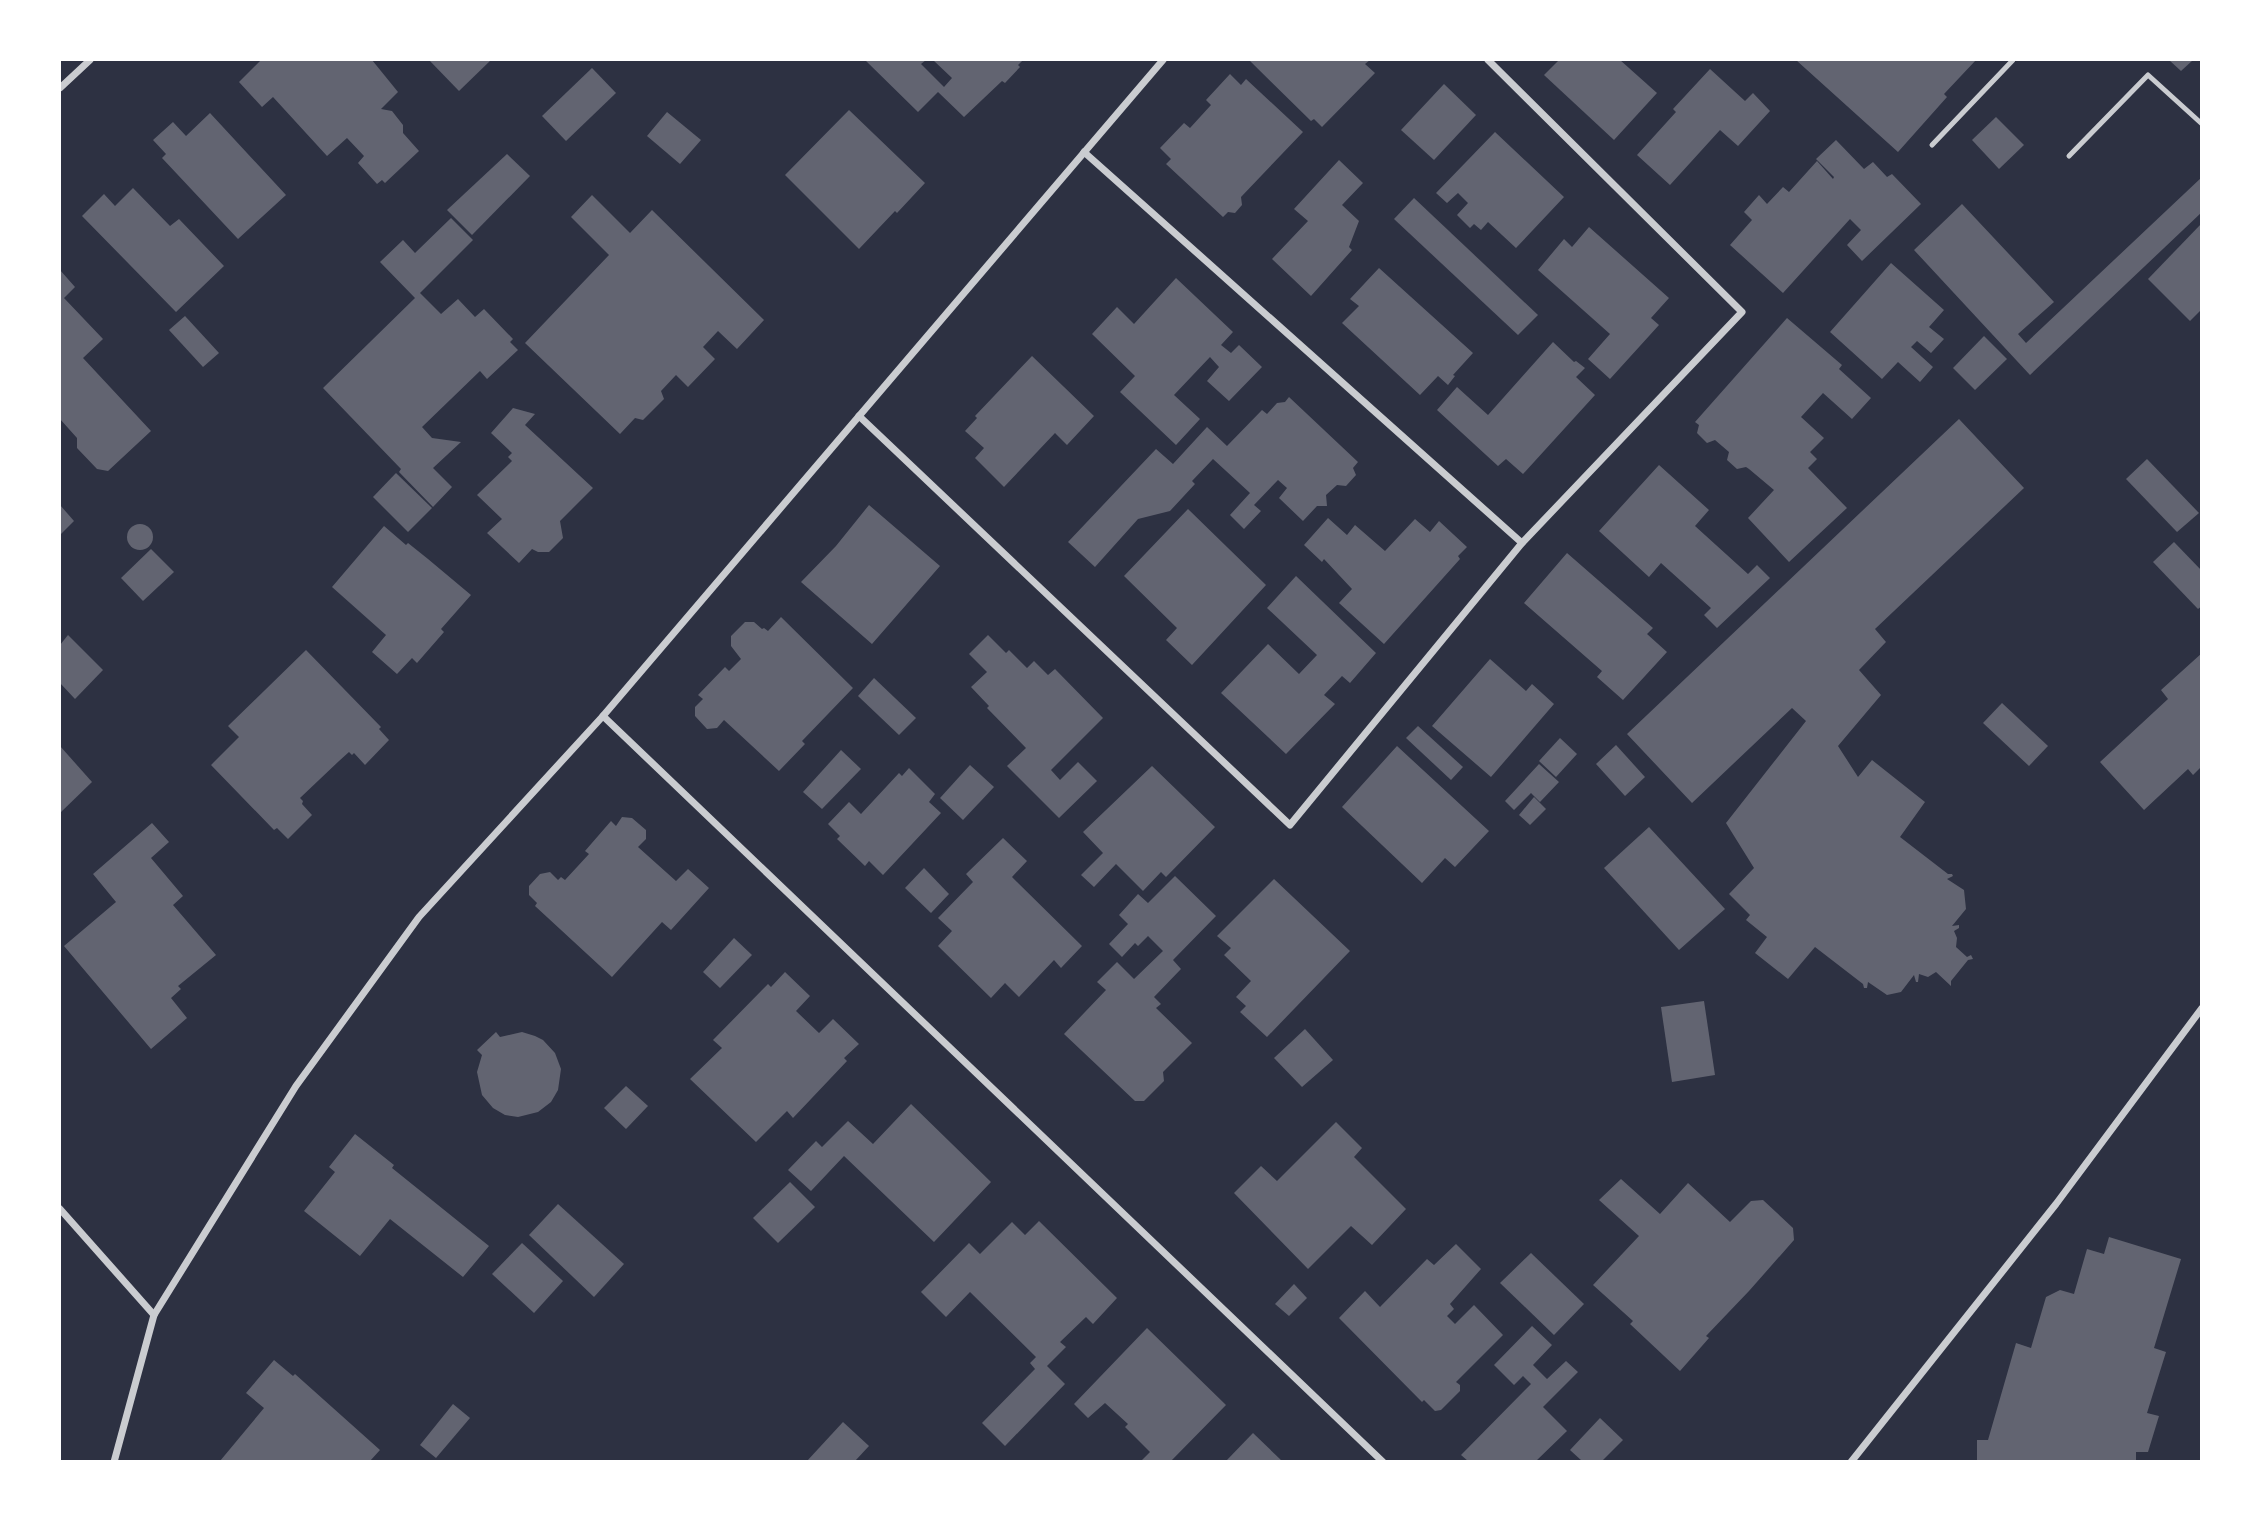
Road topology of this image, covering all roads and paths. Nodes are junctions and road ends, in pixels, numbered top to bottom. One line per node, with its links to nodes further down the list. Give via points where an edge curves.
1 (90, 60): 5 (street)
2 (1163, 60): 8 (street)
3 (1488, 60): 11 (street, via 1742,312)
4 (2013, 60): 7 (lane)
5 (60, 88)
6 (2202, 124): 9 (lane, via 2148,75)
7 (1932, 145)
8 (1084, 152): 10 (street); 11 (street)
9 (2069, 156)
10 (859, 416): 11 (street, via 1290,825); 12 (street)
11 (1522, 543)
12 (603, 716): 15 (street, via 419,917 296,1086); 17 (street)
13 (2202, 1008): 18 (street, via 2056,1204)
14 (60, 1209): 15 (street)
15 (154, 1315): 16 (street)
16 (114, 1461)
17 (1383, 1461)
18 (1851, 1461)

